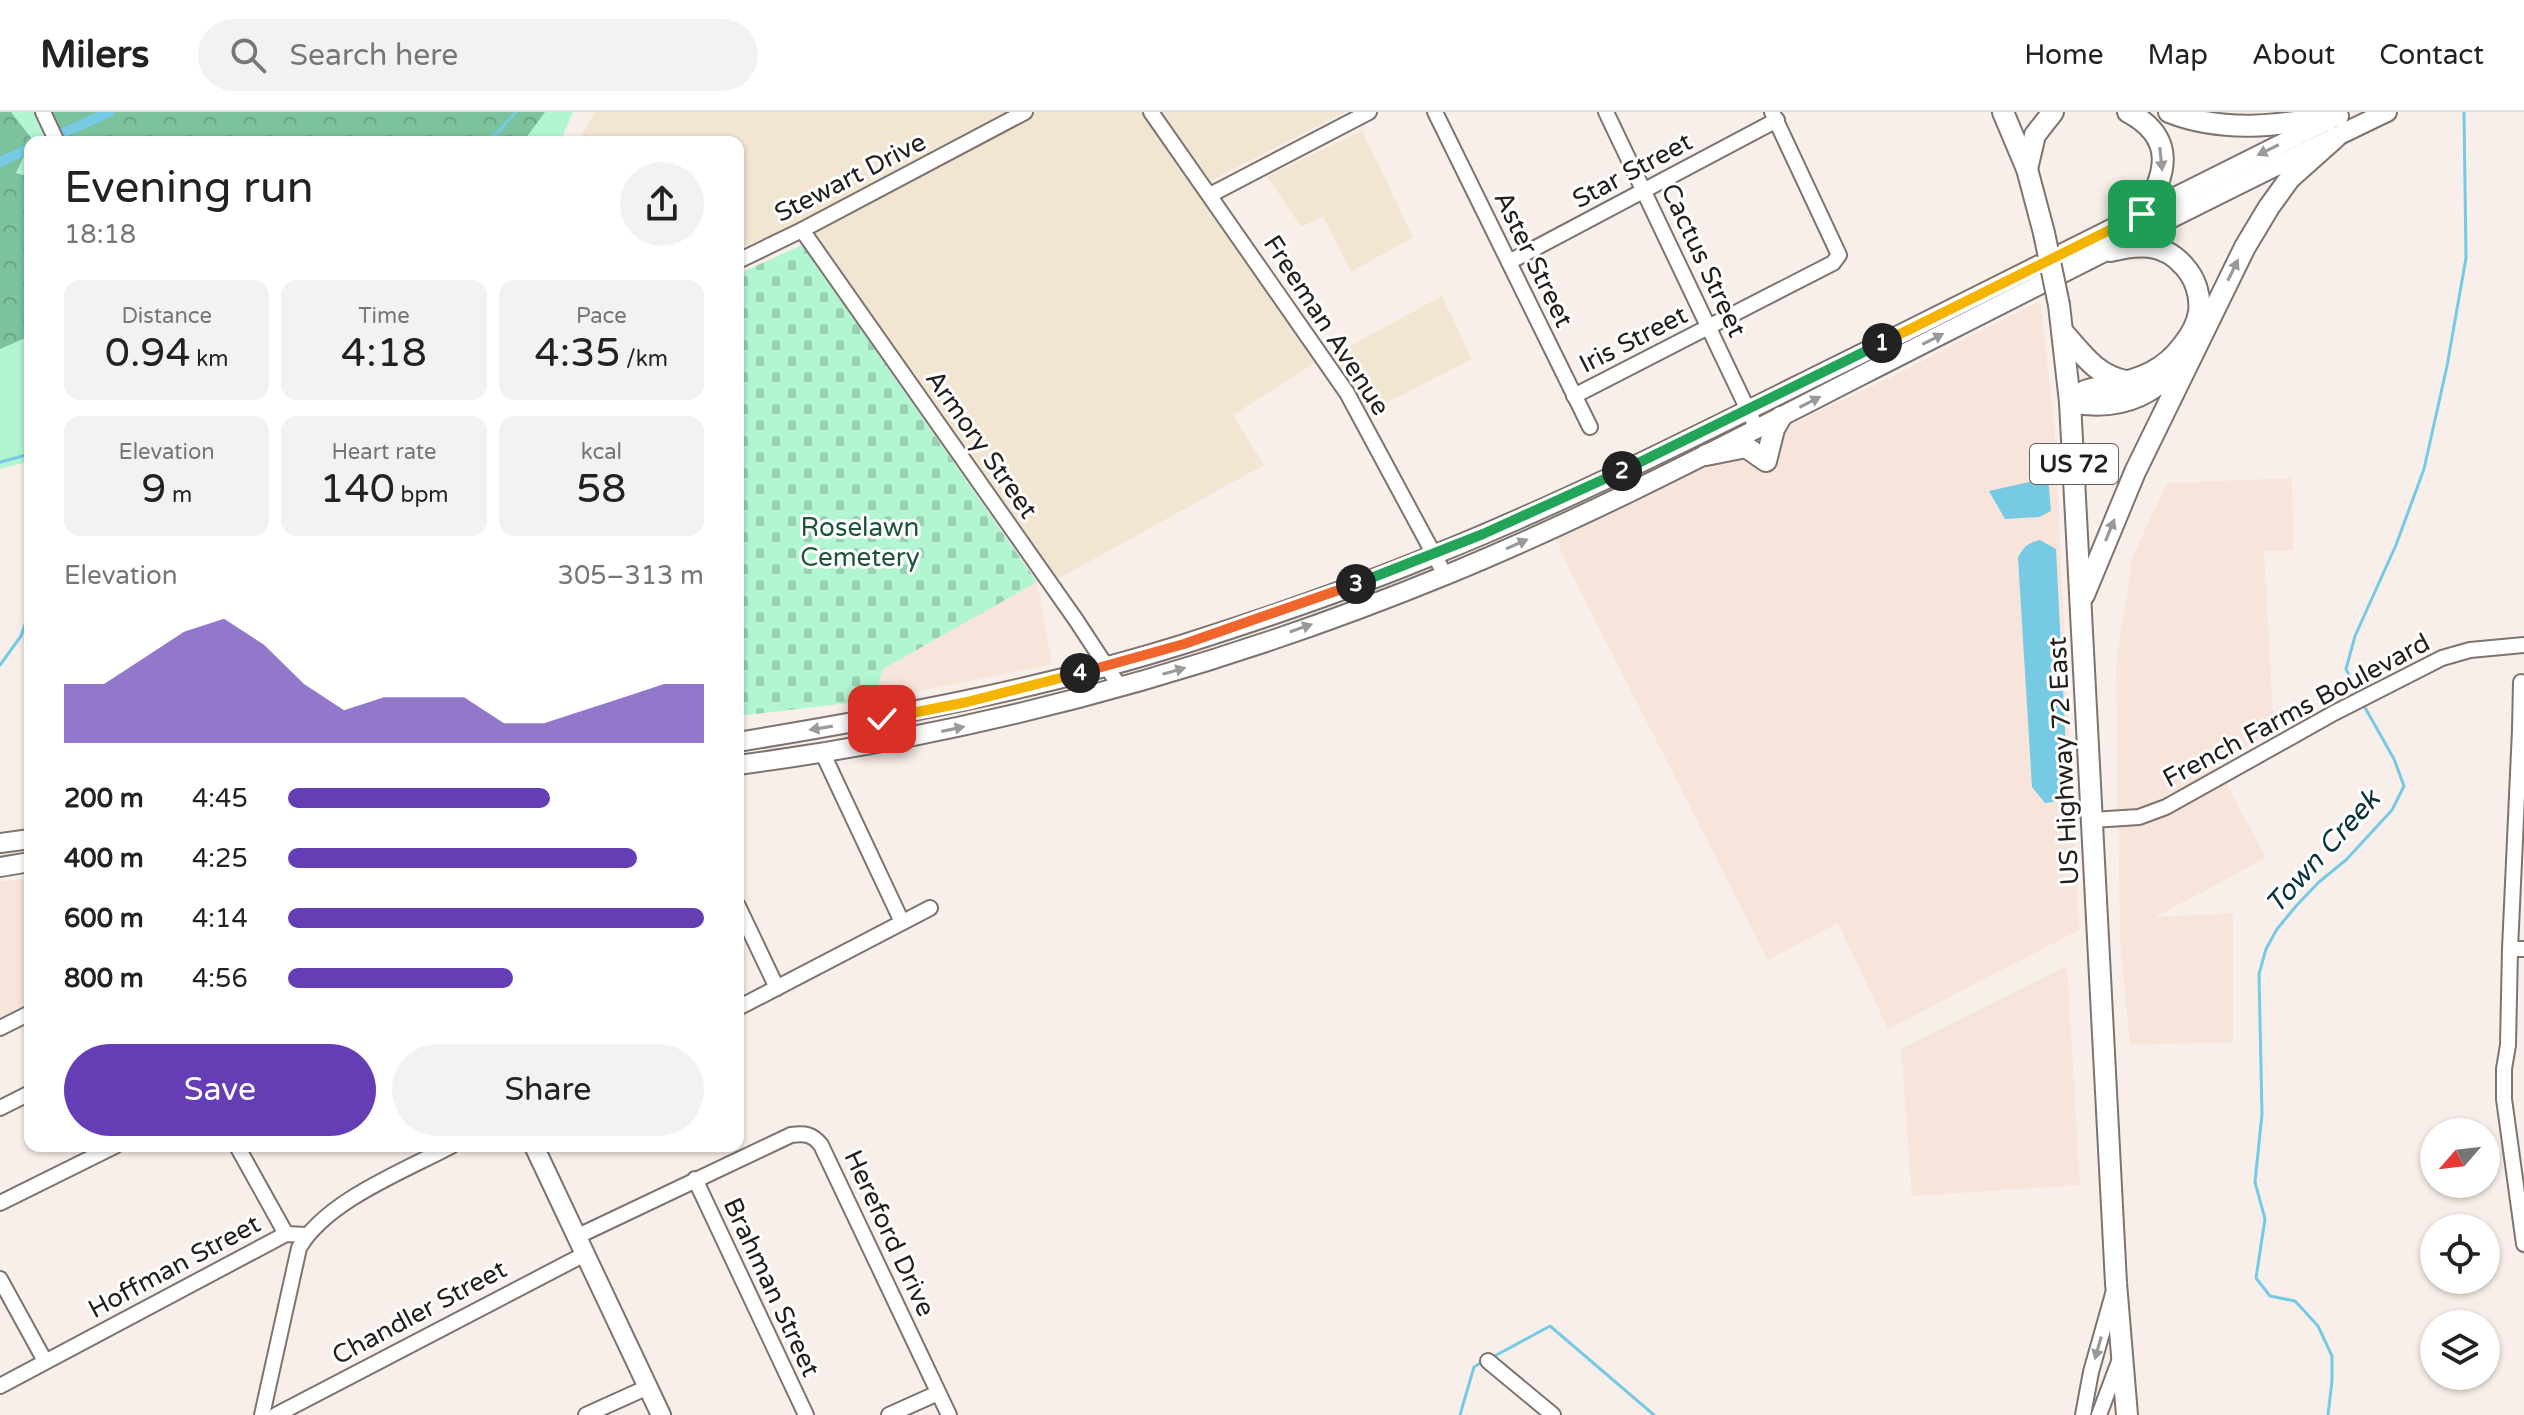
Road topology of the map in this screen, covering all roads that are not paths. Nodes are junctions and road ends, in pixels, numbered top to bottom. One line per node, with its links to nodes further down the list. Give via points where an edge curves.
1 (1025, 112): 19 (street, Stewart Drive)
2 (1151, 112): 17 (street, Freeman Avenue)
3 (1369, 112): 17 (street)
4 (1435, 112): 22 (street, Aster Street)
5 (1606, 112): 16 (street, Cactus Street)
6 (2003, 112): 15 (highway, US Highway 72 East / US 72)
7 (2053, 112): 15 (highway, via 2035,135)
8 (2128, 112): 18 (highway, one-way to 18, via 2151,129 2162,154 2161,181)
9 (2169, 112): 13 (highway, via 2207,124 2246,127)
10 (2387, 112): 13 (main road)
11 (43, 113): 14 (street)
12 (1774, 116): 16 (street, Star Street); 23 (street, Iris Street, via 1839,255 1823,270)
13 (2340, 121): 18 (main road, one-way to 18); 20 (main road); 25 (highway, one-way to 13, via 2269,207)
14 (54, 136)
15 (2027, 169): 24 (highway, US Highway 72 East / US 72, bridge)
16 (1644, 191): 22 (street, Star Street); 23 (street, Cactus Street)
17 (1210, 195): 34 (street, Freeman Avenue, via 1347,393)
18 (2142, 214): 29 (main road)
19 (802, 230): 21 (street, Stewart Drive); 38 (street, Armory Street)
20 (2110, 251): 26 (highway, via 2135,245 2170,254 2190,272 2199,296 2197,322 2179,352); 30 (main road, one-way to 20)
21 (744, 258)
22 (1509, 262): 27 (street, Aster Street)
23 (1709, 327): 27 (street, Iris Street); 29 (street, Cactus Street)
24 (2062, 331): 26 (highway, via 2096,369); 28 (highway, US Highway 72 East / US 72)
25 (2194, 347): 28 (highway, via 2142,395 2111,405); 36 (highway, one-way to 25)
26 (2134, 381): 28 (highway, via 2087,390)
27 (1574, 396): 31 (street, Aster Street)
28 (2070, 402): 36 (highway, US Highway 72 East / US 72)
29 (1749, 409): 32 (street, Cactus Street); 34 (main road)
30 (1781, 417): 32 (main road); 33 (highway, via 1766,461 1746,447)
31 (1590, 427)
32 (1757, 429): 33 (main road)
33 (1706, 455): 35 (main road, one-way to 33)
34 (1434, 555): 35 (street, Freeman Avenue); 38 (main road, via 1212,635)
35 (1445, 575): 40 (main road, one-way to 35, via 1194,666)
36 (2081, 603): 45 (highway, US Highway 72 East / US 72)
37 (2524, 645): 45 (street, French Farms Boulevard, via 2442,658 2166,807 2139,817)
38 (1105, 667): 40 (street, Armory Street); 42 (main road, one-way to 42, via 967,702)
39 (2521, 682): 41 (street)
40 (1120, 687): 43 (main road, one-way to 40)
41 (2522, 730): 53 (street)
42 (744, 741)
43 (823, 754): 44 (main road); 52 (street)
44 (744, 764)
45 (2092, 820): 71 (highway, US Highway 72 East / US 72)
46 (24, 840): 47 (main road)
47 (0, 843)
48 (24, 863): 49 (main road)
49 (0, 867)
50 (930, 908): 52 (street)
51 (744, 919): 54 (street)
52 (902, 922): 54 (street)
53 (2517, 949): 68 (street, via 2504,1099)
54 (777, 988): 55 (street)
55 (744, 1005)
56 (24, 1016): 57 (street)
57 (0, 1028)
58 (24, 1096): 59 (street)
59 (0, 1108)
60 (103, 1152): 65 (street)
61 (240, 1152): 66 (street)
62 (440, 1152): 67 (street, via 354,1197)
63 (537, 1152): 69 (main road)
64 (695, 1179): 69 (street, Hereford Drive); 77 (street, Hereford Drive, via 791,1135 814,1137); 83 (street, Brahman Street)
65 (0, 1203)
66 (286, 1234): 67 (street, Hoffman Street); 73 (street, Hoffman Street)
67 (306, 1235): 79 (street)
68 (2524, 1244)
69 (581, 1245): 76 (main road); 80 (street, Chandler Street)
70 (0, 1279): 73 (street)
71 (2116, 1283): 72 (highway, US Highway 72 East / US 72); 86 (street, one-way to 86)
72 (2123, 1352): 87 (street); 88 (highway, US Highway 72 East / US 72)
73 (45, 1361): 75 (street, Hoffman Street)
74 (1488, 1361): 78 (street)
75 (0, 1386)
76 (648, 1387): 81 (street); 82 (main road)
77 (938, 1393): 84 (street); 85 (street, Hereford Drive)
78 (1547, 1413)
79 (262, 1415)
80 (276, 1415)
81 (586, 1415)
82 (661, 1415)
83 (806, 1415)
84 (889, 1415)
85 (949, 1415)
86 (2083, 1415)
87 (2099, 1415)
88 (2127, 1415)

